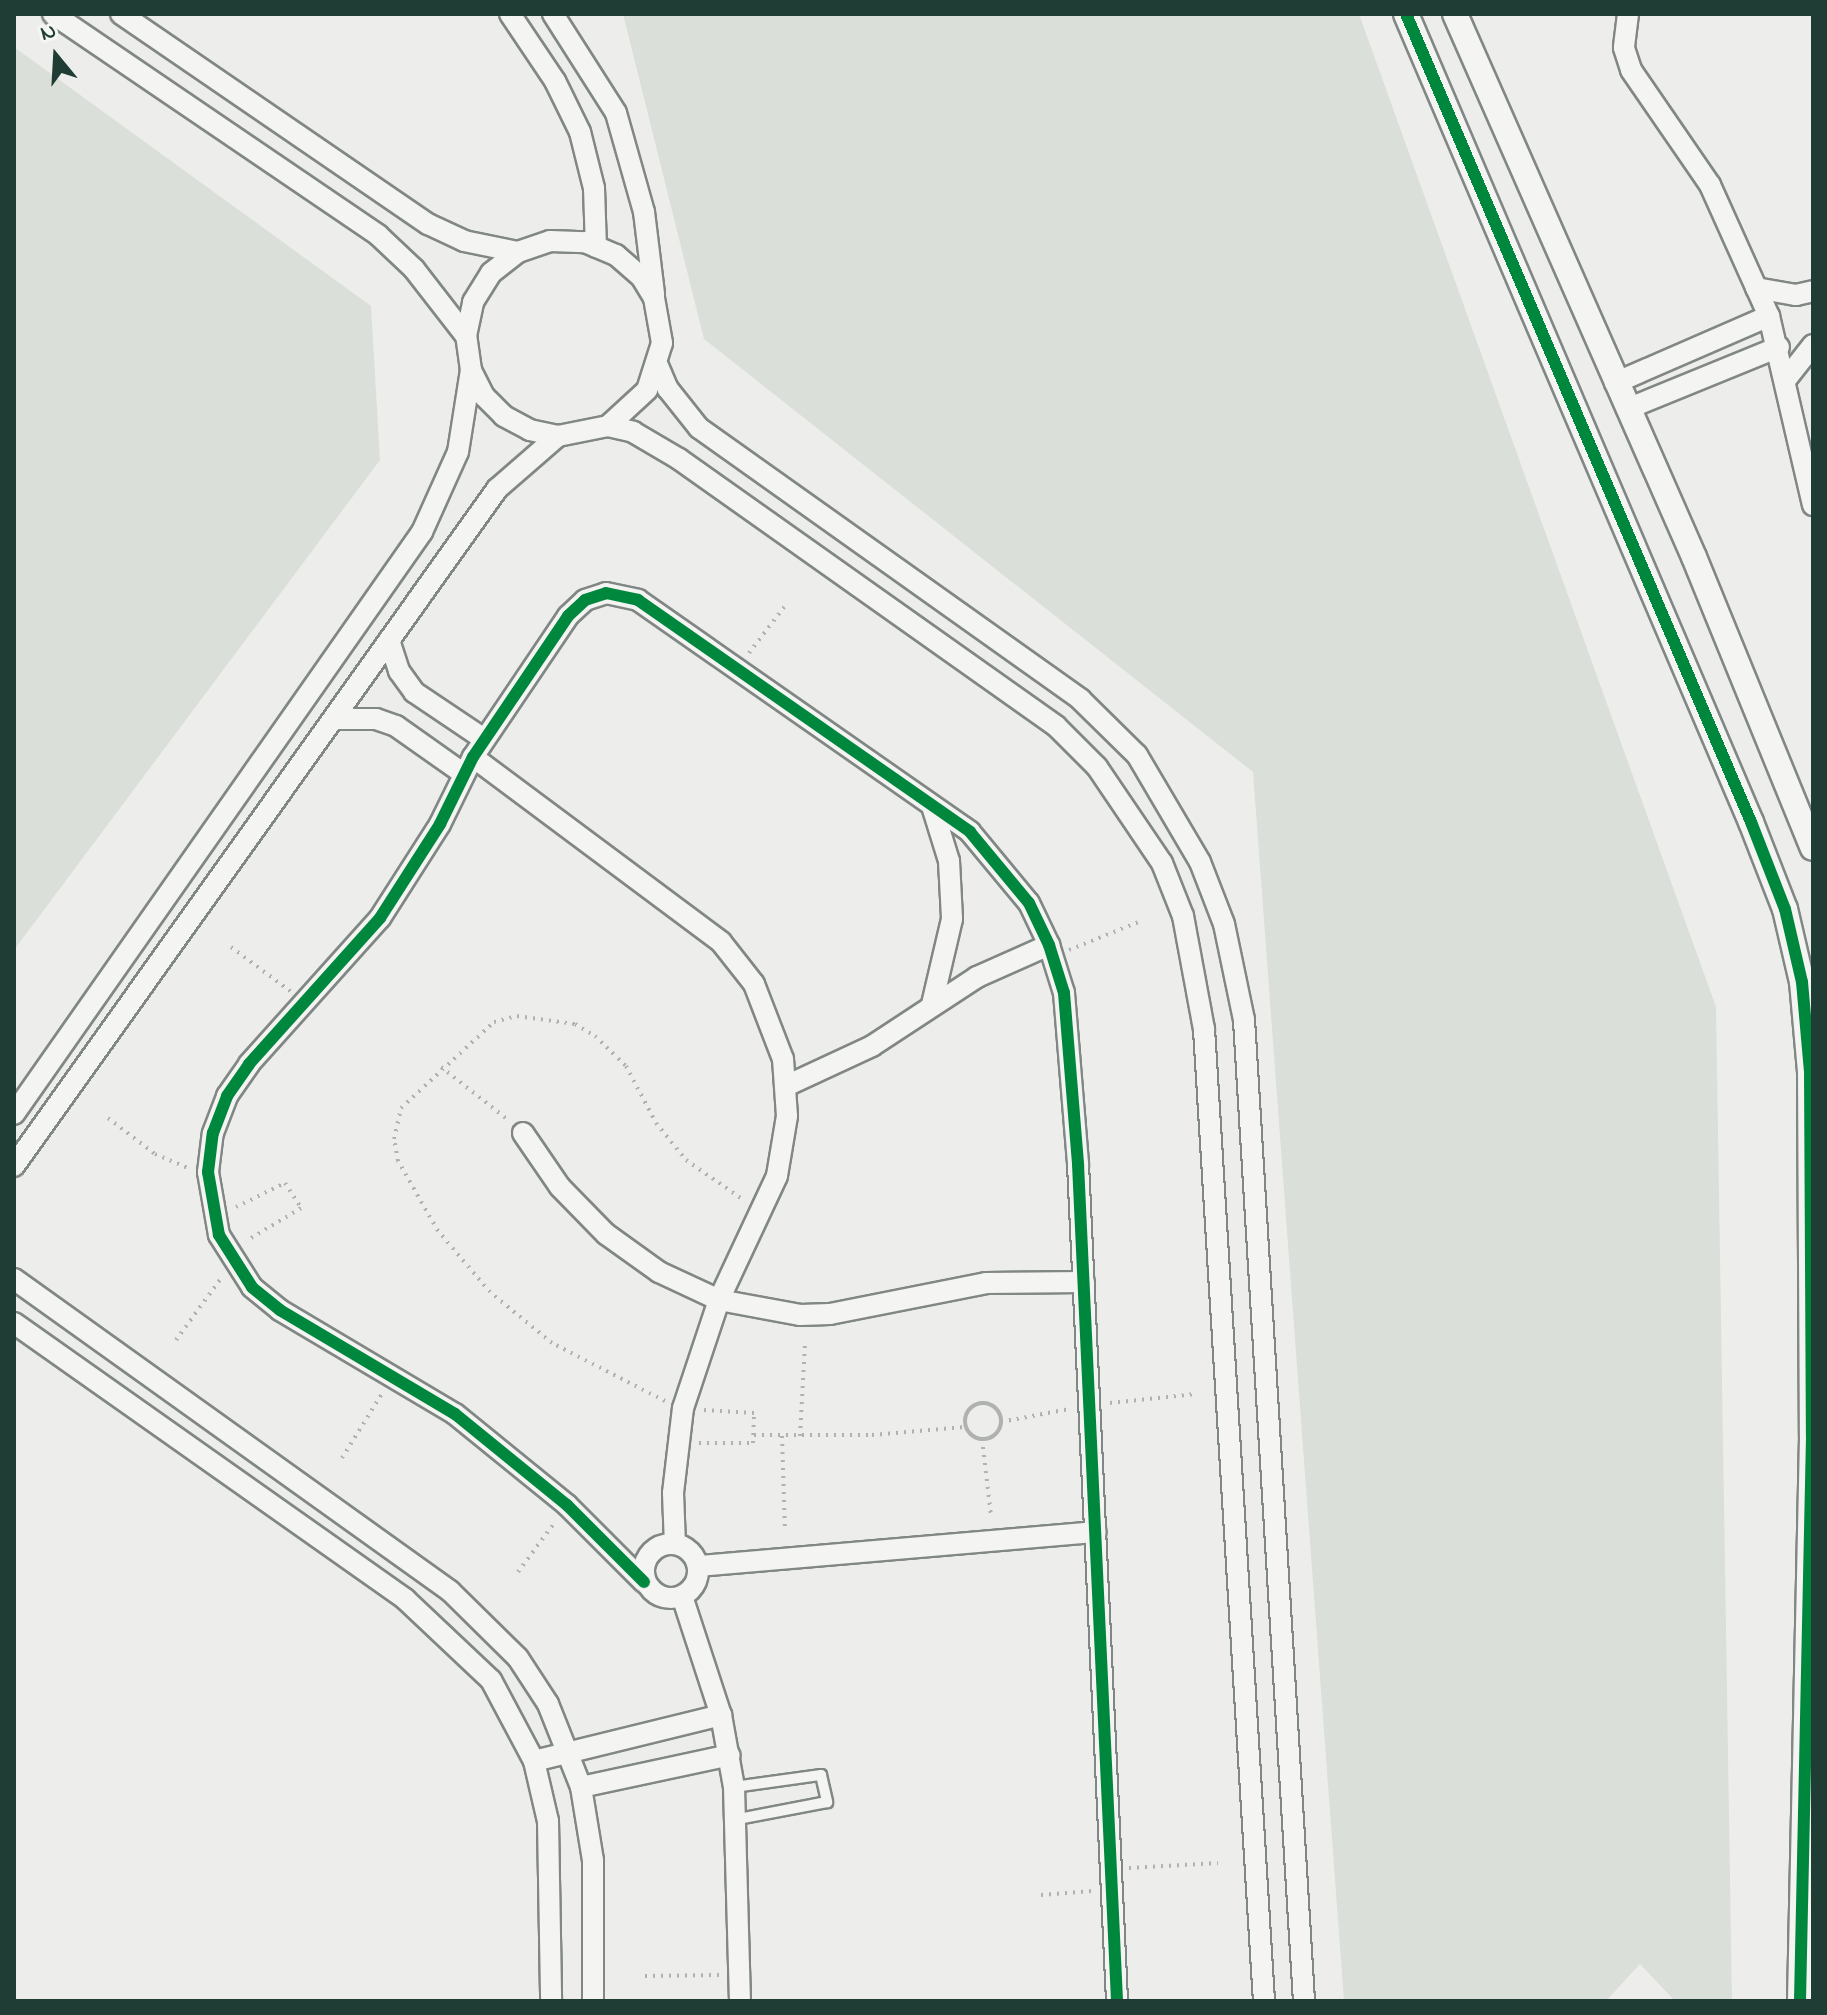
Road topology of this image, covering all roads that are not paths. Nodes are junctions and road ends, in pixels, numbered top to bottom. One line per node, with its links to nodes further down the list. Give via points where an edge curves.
1 (53, 14): 14 (street, via 378,235 414,269)
2 (121, 14): 9 (street, via 395,205 464,241)
3 (510, 14): 8 (street, via 555,81 580,132 594,188)
4 (553, 14): 12 (street, via 616,113 644,212)
5 (1406, 14): 59 (street, via 1751,822 1785,909 1802,982 1810,1071 1812,1437)
6 (1455, 14): 20 (street)
7 (1628, 14): 10 (street, via 1624,48 1631,70 1710,185)
8 (596, 247): 9 (street, via 550,241); 12 (street, via 616,255 642,278)
9 (518, 252): 14 (street, via 473,302)
10 (1756, 288): 11 (street, via 1796,295); 13 (street)
11 (1813, 291)
12 (654, 298): 17 (street, via 662,343)
13 (1769, 316): 16 (street); 20 (street)
14 (466, 336): 18 (street)
15 (1813, 345): 19 (street)
16 (1779, 347): 19 (street); 21 (street)
17 (658, 366): 22 (street, via 647,390); 58 (street, via 668,389 699,428 1080,699 1137,755 1200,862 1224,924 1244,1020)
18 (471, 370): 23 (street, via 484,396 504,416 530,430); 34 (street, via 458,452 422,532)
19 (1787, 378): 24 (street)
20 (1615, 383): 21 (street)
21 (1627, 409): 30 (street)
22 (608, 426): 23 (street); 57 (street, via 633,432 679,459 1056,726 1097,767 1162,863 1198,972 1204,1029)
23 (558, 436): 25 (street, via 497,489)
24 (1813, 505)
25 (389, 640): 26 (street); 27 (street, via 399,671 414,692)
26 (334, 719): 28 (street, via 376,719); 36 (street)
27 (484, 739): 28 (street); 29 (street, via 568,616 595,595 617,593 638,600)
28 (469, 765): 33 (street, via 721,942 766,1008); 44 (street, via 388,907 249,1064 227,1096 213,1133 208,1172 213,1218 230,1257 280,1310 395,1374 478,1431 567,1505)
29 (932, 806): 31 (street, via 970,832 1003,865 1029,903); 32 (street, via 949,861 952,919)
30 (1813, 848)
31 (1051, 951): 32 (street, via 1001,965); 38 (street, via 1070,1041)
32 (932, 1004): 33 (street, via 872,1046)
33 (786, 1086): 39 (street, via 777,1176)
34 (14, 1114)
35 (523, 1133): 39 (street, via 560,1187 606,1234 659,1272)
36 (14, 1166)
37 (14, 1279): 47 (street, via 450,1591 518,1658)
38 (1084, 1282): 39 (street, via 986,1283 830,1314 800,1315); 41 (street)
39 (719, 1300): 42 (street, via 683,1408)
40 (14, 1323): 49 (street, via 405,1599 491,1680)
41 (1096, 1532): 43 (street); 56 (street)
42 (675, 1544): 43 (street, via 690,1551); 44 (street, via 649,1554)
43 (699, 1566): 45 (street, via 696,1584)
44 (644, 1582): 45 (street, via 665,1598)
45 (682, 1596): 46 (street)
46 (721, 1715): 47 (street); 48 (street)
47 (569, 1749): 49 (street); 50 (street)
48 (730, 1755): 50 (street); 51 (street)
49 (534, 1761): 53 (street, via 548,1821)
50 (581, 1787): 54 (street, via 593,1860)
51 (734, 1787): 52 (street); 52 (lane, via 818,1774 823,1776 827,1802)
52 (738, 1819): 55 (street)
53 (551, 2001)
54 (593, 2001)
55 (740, 2001)
56 (1117, 2001)
57 (1264, 2001)
58 (1304, 2001)
59 (1800, 2001)

